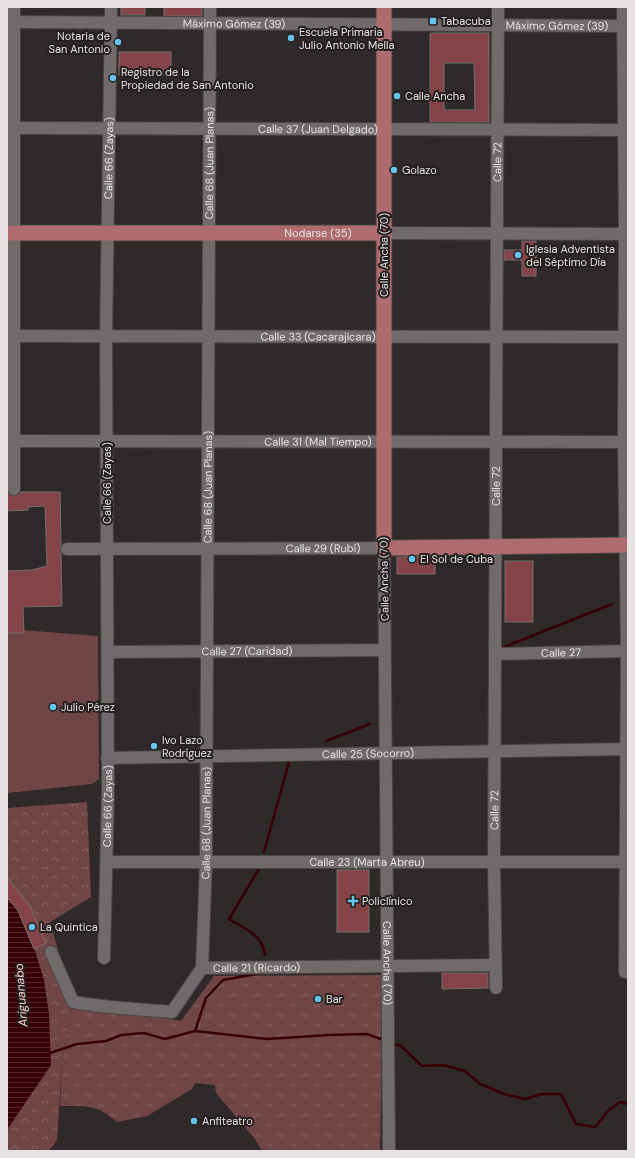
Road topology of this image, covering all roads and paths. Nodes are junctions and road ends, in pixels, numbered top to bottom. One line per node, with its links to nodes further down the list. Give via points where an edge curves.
1 (14, 7): 7 (street)
2 (111, 7): 8 (street, Calle 66 (Zayas))
3 (210, 7): 9 (street, Calle 68 (Juan Planas))
4 (384, 7): 10 (main road, Calle Ancha (70))
5 (498, 7): 11 (street, Calle 72)
6 (623, 7): 12 (street)
7 (10, 22): 8 (street, Máximo Gómez (39)); 13 (street)
8 (111, 23): 9 (street, Máximo Gómez (39)); 14 (street, Calle 66 (Zayas))
9 (210, 24): 10 (street, Máximo Gómez (39)); 15 (street, Calle 68 (Juan Planas))
10 (384, 24): 11 (street, Máximo Gómez (39)); 16 (main road, Calle Ancha (70))
11 (498, 25): 12 (street, Máximo Gómez (39)); 17 (street, Calle 72)
12 (626, 26): 18 (street)
13 (10, 128): 14 (street, Calle 37 (Juan Delgado)); 19 (street)
14 (109, 129): 15 (street, Calle 37 (Juan Delgado)); 23 (street, Calle 66 (Zayas))
15 (209, 130): 16 (street, Calle 37 (Juan Delgado)); 20 (street, Calle 68 (Juan Planas))
16 (384, 130): 17 (street, Calle 37 (Juan Delgado)); 21 (main road, Calle Ancha (70))
17 (498, 130): 18 (street, Calle 37 (Juan Delgado)); 22 (street, Calle 72)
18 (626, 130): 24 (street)
19 (11, 233): 23 (main road, Nodarse (35)); 25 (street)
20 (209, 233): 21 (main road, Nodarse (35)); 23 (main road, Nodarse (35)); 27 (street, Calle 68 (Juan Planas))
21 (383, 233): 22 (street, Nodarse (35)); 28 (main road, Calle Ancha (70))
22 (497, 233): 24 (street, Nodarse (35)); 29 (street, Calle 72)
23 (107, 234): 26 (street, Calle 66 (Zayas))
24 (627, 234): 30 (street)
25 (11, 336): 26 (street, Calle 33 (Cacarajícara)); 33 (street)
26 (106, 336): 27 (street, Calle 33 (Cacarajícara)); 31 (street, Calle 66 (Zayas))
27 (208, 336): 28 (street, Calle 33 (Cacarajícara)); 32 (street, Calle 68 (Juan Planas))
28 (384, 337): 29 (street, Calle 33 (Cacarajícara)); 34 (main road, Calle Ancha (70))
29 (496, 337): 30 (street, Calle 33 (Cacarajícara)); 35 (street, Calle 72)
30 (626, 337): 36 (street)
31 (106, 440): 32 (street, Calle 31 (Mal Tiempo)); 33 (street, Calle 31 (Mal Tiempo)); 43 (street, Calle 66 (Zayas))
32 (208, 440): 34 (street, Calle 31 (Mal Tiempo)); 40 (street, Calle 68 (Juan Planas))
33 (11, 441): 37 (street)
34 (384, 442): 35 (street, Calle 31 (Mal Tiempo)); 41 (main road, Calle Ancha (70))
35 (496, 442): 36 (street, Calle 31 (Mal Tiempo)); 39 (street, Calle 72)
36 (626, 442): 38 (street)
37 (14, 489)
38 (627, 545): 39 (main road, Calle 29 (Rubí)); 45 (street)
39 (496, 546): 41 (main road, Calle 29 (Rubí)); 48 (street, Calle 72)
40 (208, 548): 41 (street, Calle 29 (Rubí)); 43 (street, Calle 29 (Rubí)); 47 (street, Calle 68 (Juan Planas))
41 (384, 548): 44 (street, Calle Ancha (70))
42 (67, 549): 43 (street, Calle 29 (Rubí))
43 (107, 549): 46 (street, Calle 66 (Zayas))
44 (385, 650): 47 (street, Calle 27 (Caridad)); 51 (street, Calle Ancha (70))
45 (628, 651): 48 (street, Calle 27); 49 (street)
46 (108, 652): 47 (street, Calle 27 (Caridad)); 53 (street, Calle 66 (Zayas))
47 (207, 652): 52 (street, Calle 68 (Juan Planas))
48 (495, 654): 50 (street, Calle 72)
49 (627, 750): 50 (street, Calle 25 (Socorro)); 58 (street)
50 (495, 752): 51 (street, Calle 25 (Socorro)); 57 (street, Calle 72)
51 (386, 753): 52 (street, Calle 25 (Socorro)); 56 (street, Calle Ancha (70))
52 (206, 756): 53 (street, Calle 25 (Socorro)); 55 (street, Calle 68 (Juan Planas))
53 (107, 758): 54 (street, Calle 66 (Zayas))
54 (107, 862): 55 (street, Calle 23 (Marta Abreu)); 60 (street, Calle 66 (Zayas))
55 (206, 862): 56 (street, Calle 23 (Marta Abreu)); 63 (street, Calle 68 (Juan Planas))
56 (387, 862): 57 (street, Calle 23 (Marta Abreu)); 61 (street, Calle Ancha (70))
57 (494, 862): 58 (street, Calle 23 (Marta Abreu)); 62 (street, Calle 72)
58 (627, 862): 64 (street)
59 (51, 952): 63 (street, Calle 21 (Ricardo), via 73,1002 108,1008 172,1012)
60 (104, 958)
61 (388, 965): 62 (street, Calle 21 (Ricardo)); 63 (street, Calle 21 (Ricardo)); 66 (street, Calle Ancha (70))
62 (495, 965): 65 (street, Calle 72)
63 (202, 968)
64 (627, 972)
65 (496, 988)
66 (389, 1151)

